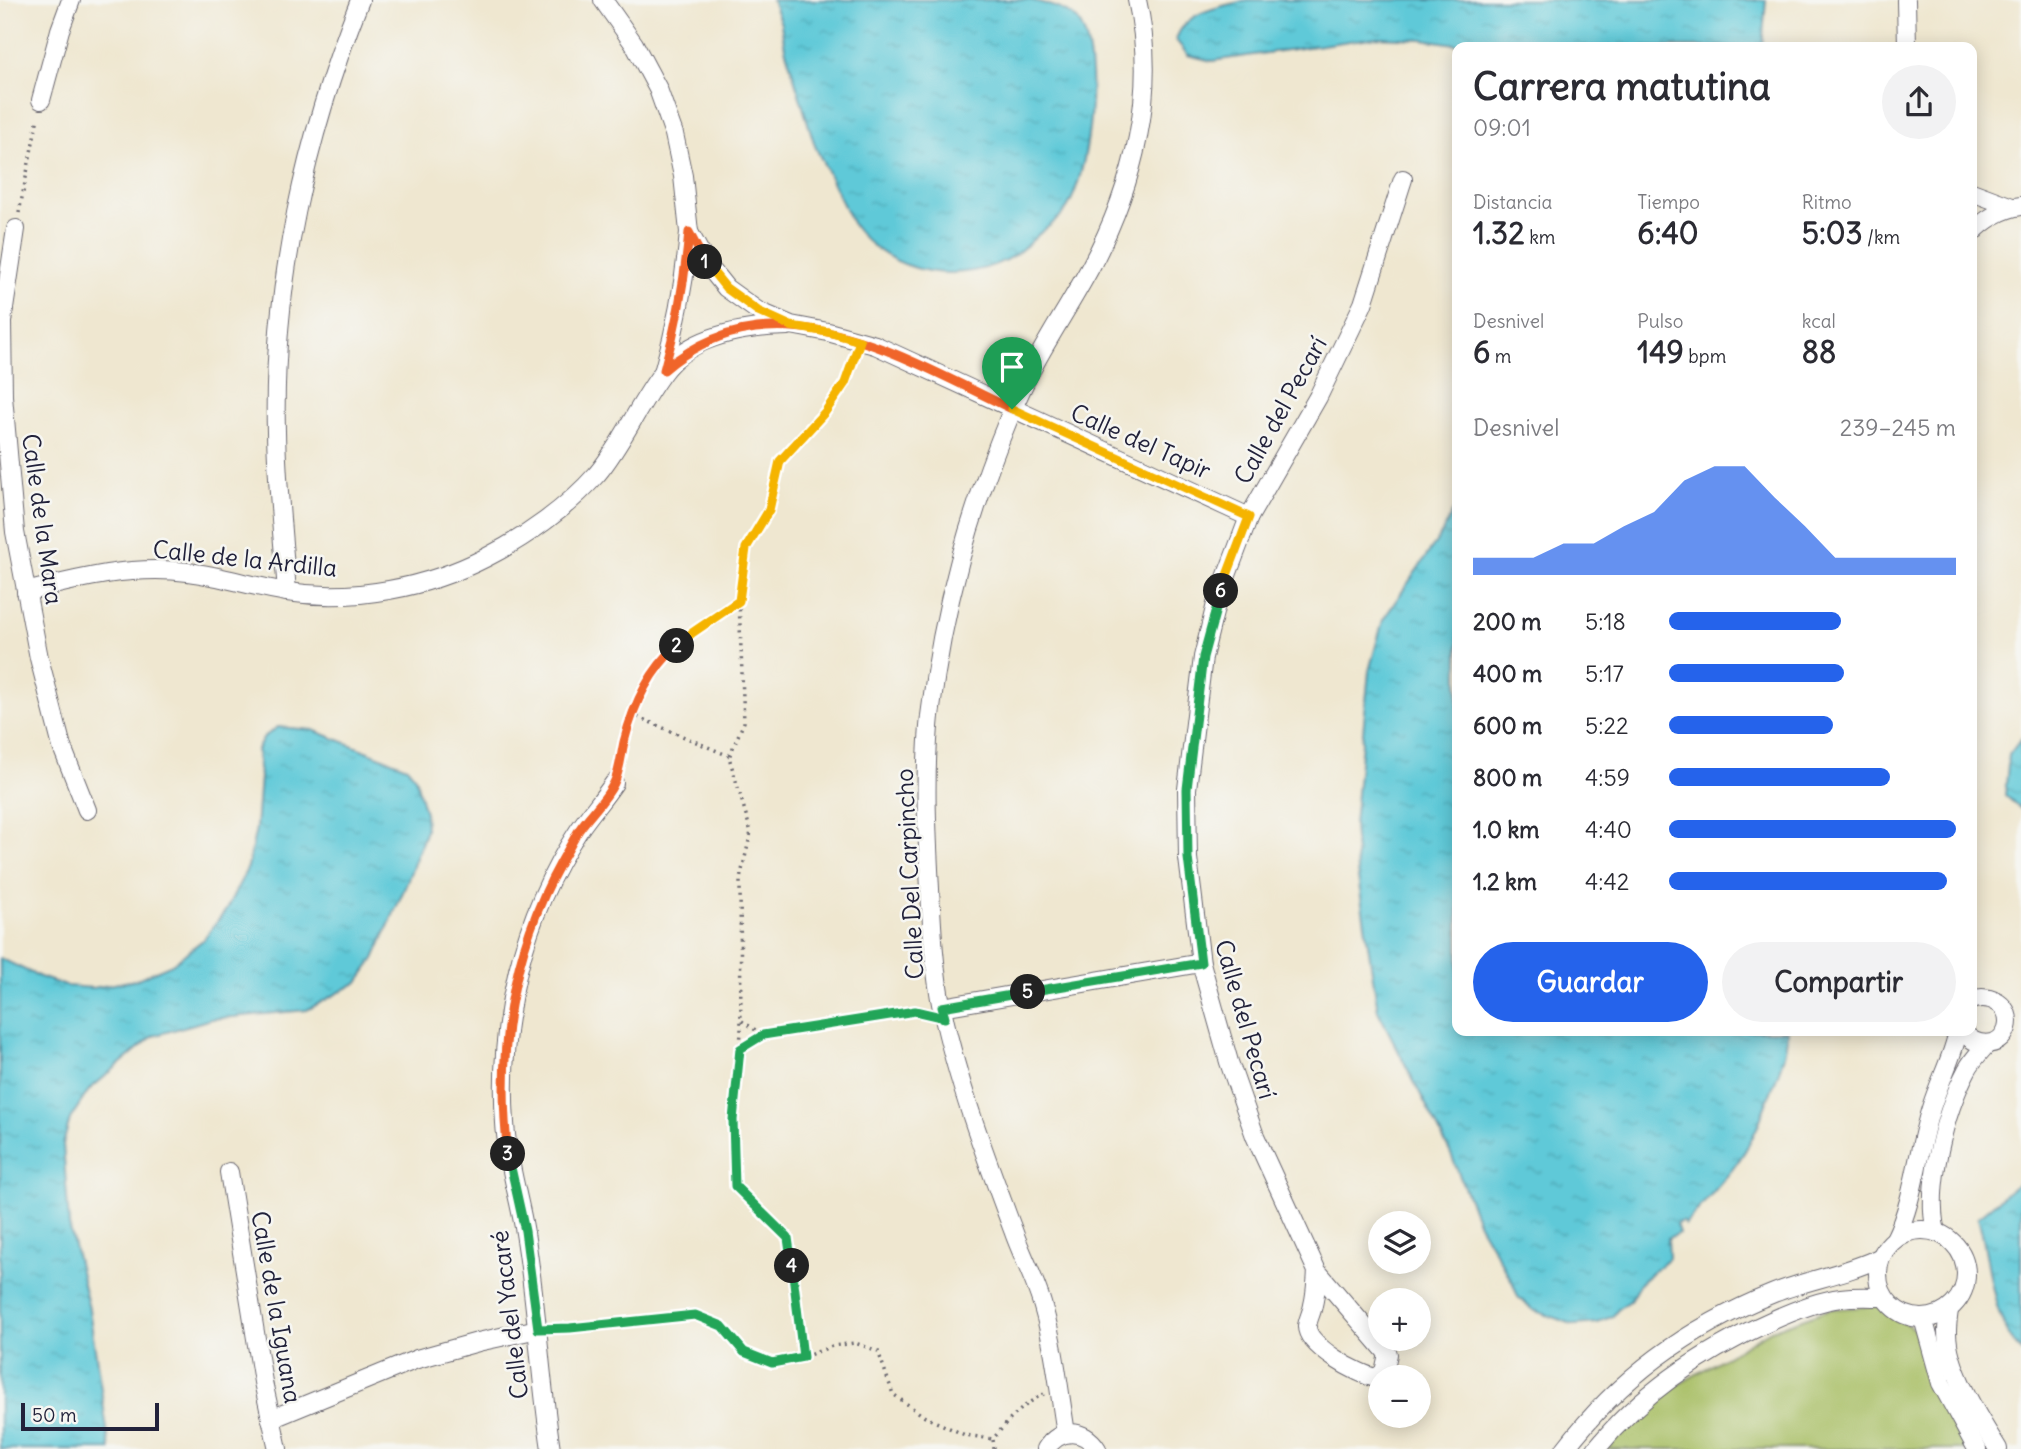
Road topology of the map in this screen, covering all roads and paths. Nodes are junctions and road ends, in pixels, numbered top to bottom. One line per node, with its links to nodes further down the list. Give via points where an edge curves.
1 (71, 0): 7 (street)
2 (360, 0): 20 (street, via 316,127 287,267 276,431)
3 (603, 0): 13 (street, Calle de la Ardilla, via 658,89 684,176)
4 (1137, 0): 17 (street, Calle Del Carpincho, via 1143,26 1144,99 1124,193 1096,256)
5 (1906, 0): 6 (street)
6 (1907, 42)
7 (41, 100): 11 (path)
8 (1403, 179): 18 (street, Calle del Pecarí, via 1379,260 1349,335)
9 (1977, 194): 10 (street)
10 (2017, 207): 12 (street)
11 (16, 229): 19 (street, Calle de la Mara, via 2,322 3,396 15,532)
12 (1977, 229)
13 (689, 232): 14 (street, Calle de la Ardilla, via 726,288 758,311); 16 (street, Calle de la Ardilla, via 685,277)
14 (791, 326): 15 (street, Calle de la Ardilla); 16 (street, Calle de la Ardilla, via 756,327 703,342)
15 (860, 341): 17 (street, Calle de la Ardilla); 21 (path, via 845,383 780,461 769,510 746,548)
16 (664, 370): 20 (street, Calle de la Ardilla, via 596,474 564,505 487,557 412,586 331,595)
17 (1012, 409): 18 (street, Calle del Tapir); 28 (street, Calle Del Carpincho, via 955,571 930,719 928,854)
18 (1249, 517): 26 (street, Calle del Pecarí, via 1216,604 1203,657 1187,789 1188,858)
19 (26, 592): 20 (street, Calle de la Ardilla, via 102,573 149,571 187,572); 25 (street, Calle de la Mara, via 62,747)
20 (287, 592)
21 (739, 601): 22 (path, via 661,661); 23 (path, via 744,722)
22 (631, 713): 23 (path); 24 (path)
23 (729, 757): 29 (path, via 751,832 740,879)
24 (614, 783): 44 (street, Calle del Yacaré, via 579,831 553,878 529,933 506,1027 505,1125)
25 (87, 810)
26 (1201, 963): 28 (street); 40 (street, Calle del Pecarí, via 1255,1136)
27 (1977, 999): 30 (street, via 1998,1002)
28 (944, 1013): 31 (path, via 915,1011); 46 (street, Calle Del Carpincho, via 986,1157 1042,1302)
29 (741, 1020): 31 (path); 35 (path)
30 (2014, 1021): 34 (street, via 1999,1039)
31 (763, 1035): 35 (path)
32 (1959, 1036): 38 (street, via 1930,1109 1907,1211)
33 (1967, 1036): 34 (street)
34 (1987, 1044): 37 (street, via 1966,1070 1942,1138 1932,1186)
35 (740, 1049): 45 (path, via 733,1120 735,1186 788,1238)
36 (229, 1172): 47 (street, Calle de la Iguana)
37 (1936, 1233): 38 (street, via 1922,1230); 42 (street, via 1948,1238 1964,1260 1964,1287)
38 (1895, 1239): 39 (street)
39 (1881, 1257): 41 (street, via 1879,1284); 55 (street, via 1774,1293 1695,1331 1631,1377)
40 (1317, 1271): 40 (street, Calle del Pecarí, via 1307,1328 1311,1339 1364,1376 1376,1378 1384,1372 1388,1354)
41 (1884, 1297): 43 (street, via 1894,1309); 56 (street, via 1843,1298 1795,1310 1702,1355 1663,1383)
42 (1949, 1310): 43 (street); 58 (street, via 1950,1351)
43 (1923, 1318): 57 (street, via 1941,1383)
44 (538, 1329): 45 (path, via 695,1315 722,1326 744,1352 772,1363); 47 (street, via 418,1359); 51 (street, Calle del Yacaré)
45 (803, 1357): 49 (path, via 855,1343 878,1351 892,1394 925,1417 965,1435)
46 (1059, 1387): 48 (street, Calle Del Carpincho); 49 (path, via 1034,1399)
47 (271, 1419): 50 (street, Calle de la Iguana)
48 (1066, 1433): 53 (street); 54 (street, via 1084,1435)
49 (993, 1440): 52 (path)
50 (278, 1449)
51 (551, 1449)
52 (994, 1449)
53 (1046, 1449)
54 (1098, 1449)
55 (1565, 1449)
56 (1596, 1449)
57 (1977, 1449)
58 (1998, 1449)

